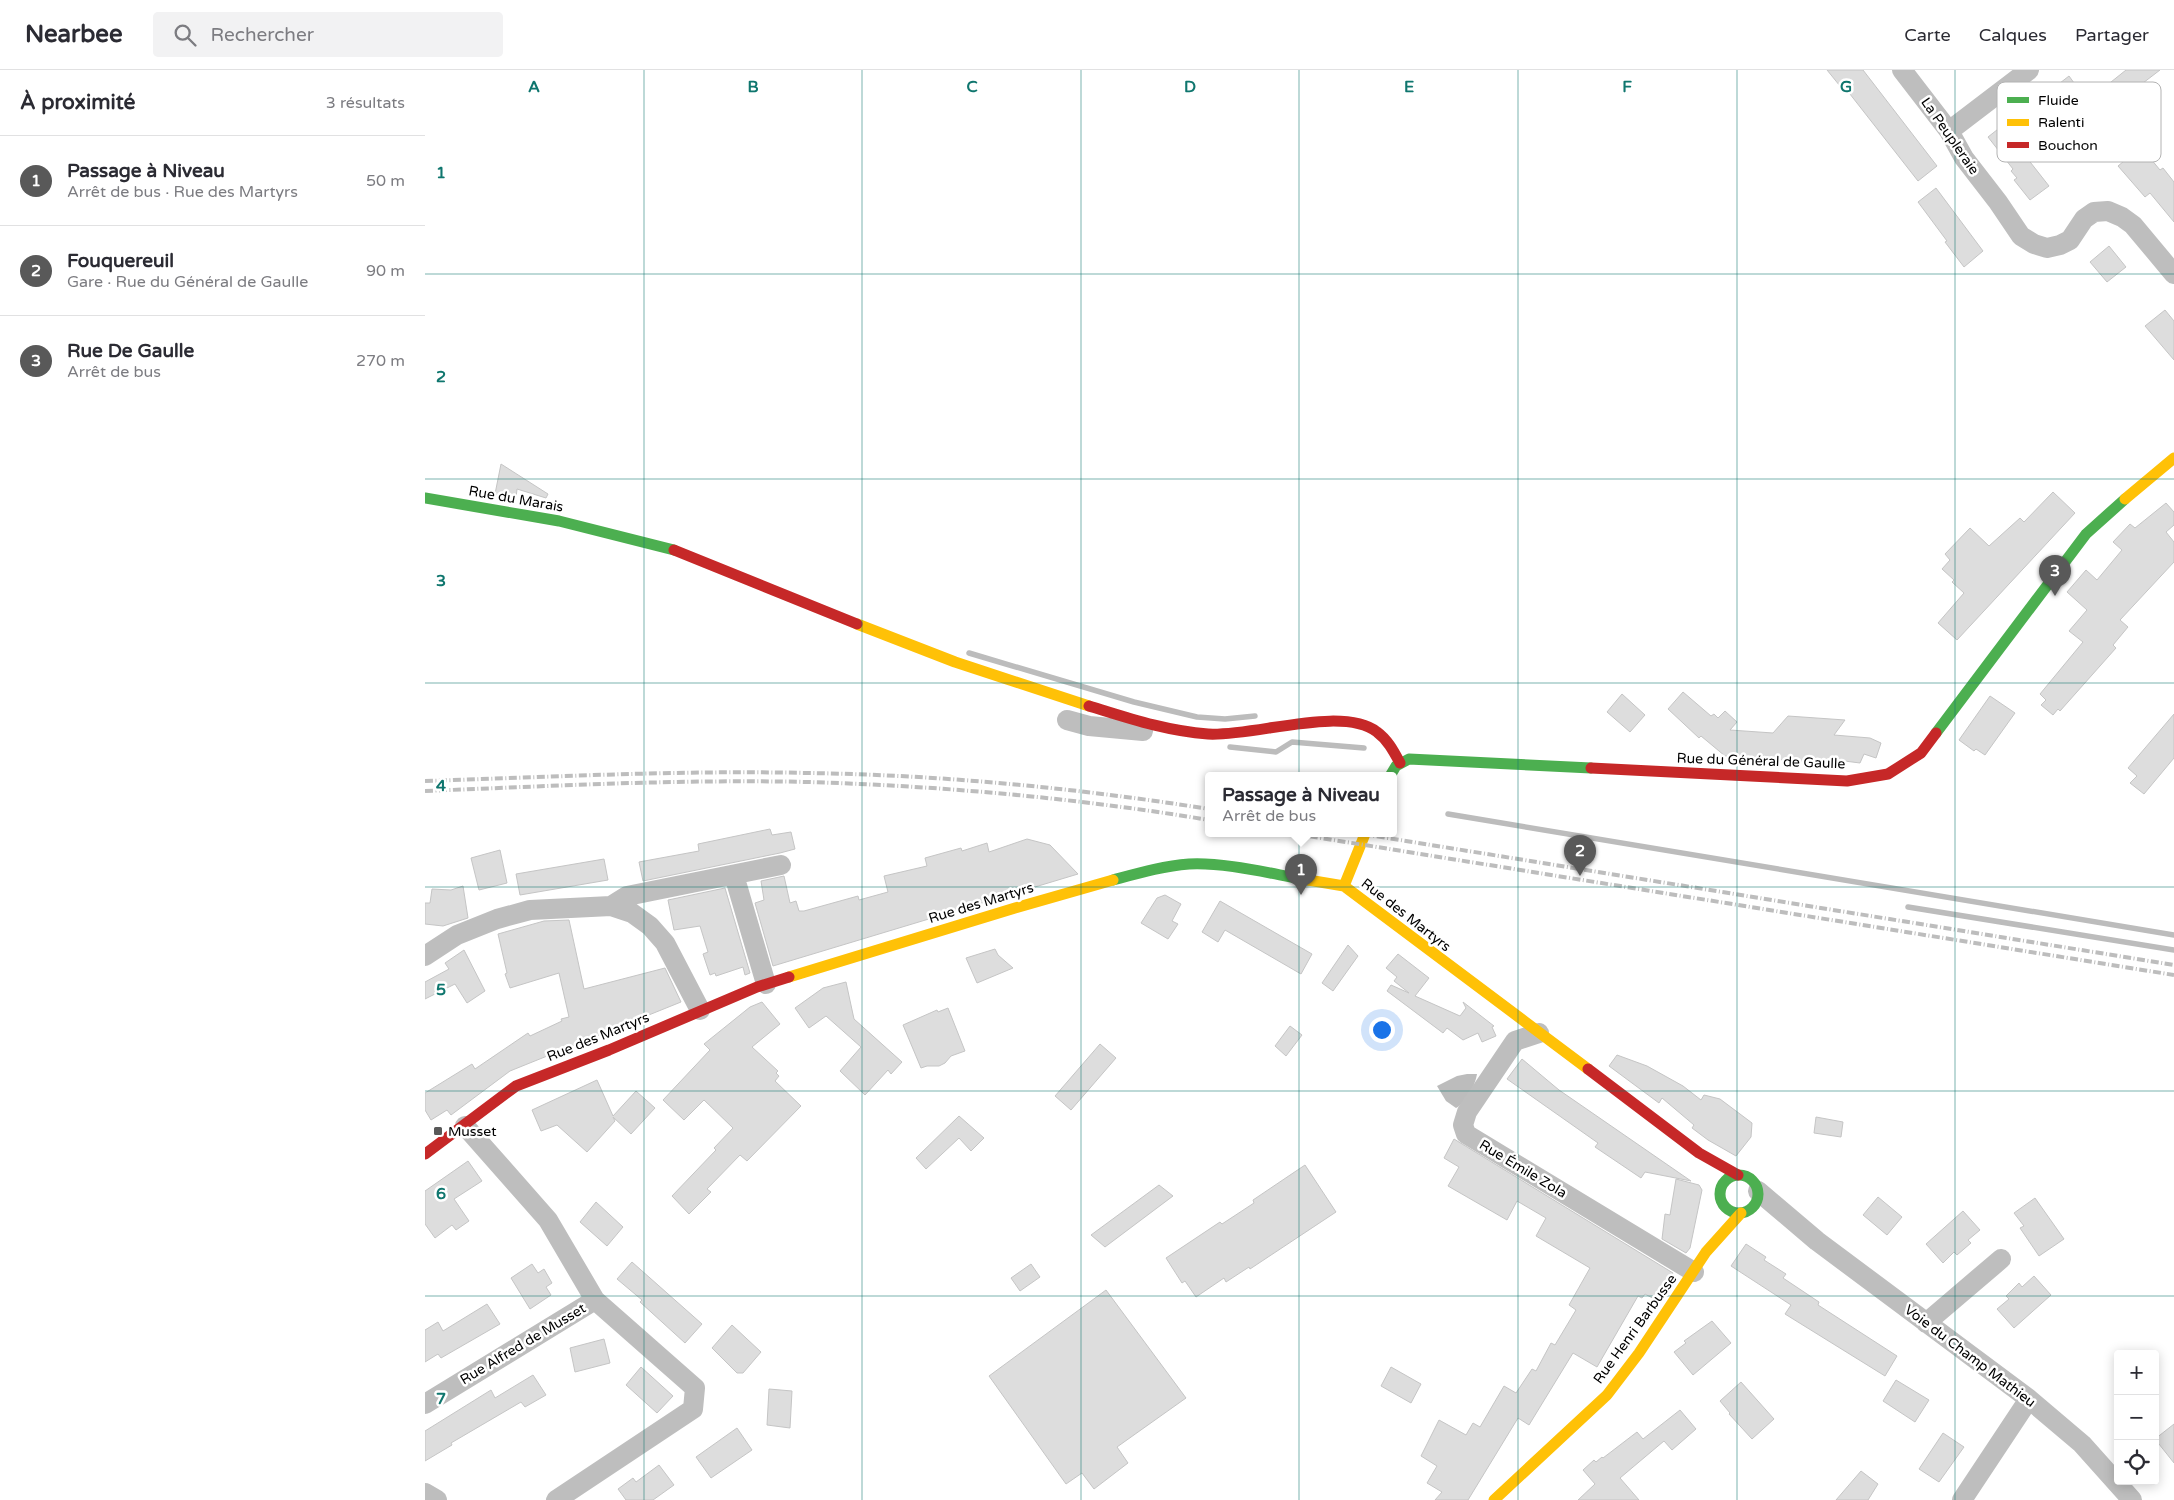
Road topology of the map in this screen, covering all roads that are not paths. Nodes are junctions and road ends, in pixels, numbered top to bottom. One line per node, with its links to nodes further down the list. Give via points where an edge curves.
1 (1902, 70): 5 (street, La Peupleraie)
2 (2029, 70): 3 (street)
3 (2013, 82)
4 (1997, 94): 5 (street)
5 (1949, 131): 6 (street, La Peupleraie, via 1964,158 2021,236 2047,248 2060,245 2070,240 2084,219 2094,212 2108,211 2133,225)
6 (2174, 274)
7 (2174, 458): 11 (street, Rue du Général de Gaulle, via 2087,534 1921,753 1888,774 1847,781 1419,760)
8 (425, 498): 10 (street, Rue du Marais, via 559,521 679,551 1026,688)
9 (1067, 720): 10 (street, via 1112,729)
10 (1176, 730): 11 (street, Rue du Marais, via 1229,735 1318,722 1360,724 1377,732 1393,749)
11 (1400, 763): 12 (street)
12 (1392, 772)
13 (1364, 837): 16 (street)
14 (781, 866): 15 (street)
15 (734, 875): 17 (street, via 627,896); 19 (street)
16 (1344, 886): 19 (street, Rue des Martyrs, via 1209,864 1172,865 1015,908); 21 (street, Rue des Martyrs)
17 (611, 906): 18 (street, via 530,910 457,935); 20 (street, via 632,913 665,943)
18 (425, 956)
19 (766, 984): 20 (street, Rue des Martyrs)
20 (700, 1010): 22 (street, Rue des Martyrs, via 516,1086)
21 (1539, 1033): 23 (street); 30 (street, Rue Émile Zola, via 1515,1041 1467,1112 1463,1125 1466,1134)
22 (465, 1126): 24 (street, Rue des Martyrs); 31 (street, Rue Alfred de Musset, via 548,1220)
23 (1699, 1153): 25 (street); 26 (street)
24 (425, 1154)
25 (1737, 1176): 26 (street, via 1726,1180); 27 (street, via 1749,1178 1756,1186)
26 (1720, 1194): 27 (street, via 1725,1208 1735,1213); 28 (street, Rue Henri Barbusse, via 1717,1221)
27 (1751, 1204): 28 (street, Rue Henri Barbusse); 32 (street, Voie du Champ Mathieu, via 1797,1225)
28 (1706, 1252): 30 (street, Rue Henri Barbusse)
29 (2001, 1259): 32 (street)
30 (1694, 1272): 38 (street, Rue Henri Barbusse, via 1607,1395)
31 (595, 1300): 34 (street, Rue Alfred de Musset); 37 (street, Rue Alfred de Musset, via 695,1388 693,1409)
32 (1927, 1323): 33 (street, Voie du Champ Mathieu)
33 (2029, 1399): 39 (street); 40 (street, Voie du Champ Mathieu, via 2082,1444)
34 (425, 1404)
35 (425, 1493): 36 (street)
36 (437, 1500)
37 (556, 1500)
38 (1494, 1500)
39 (1962, 1500)
40 (2132, 1500)

